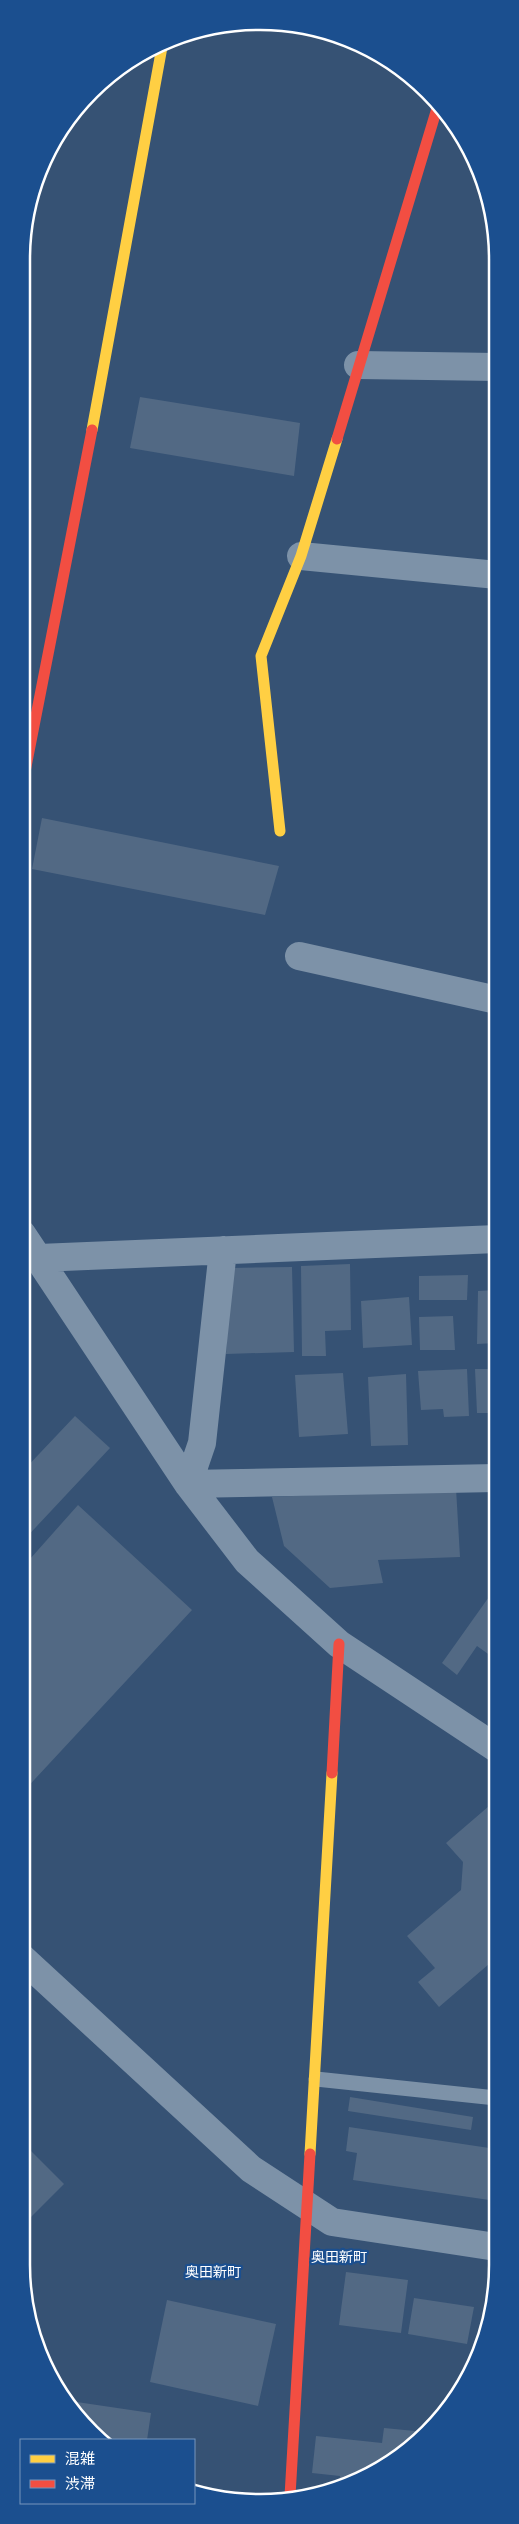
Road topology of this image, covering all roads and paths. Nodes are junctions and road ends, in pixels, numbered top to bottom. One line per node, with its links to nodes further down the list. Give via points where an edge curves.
1 (161, 52): 7 (street)
2 (436, 112): 3 (street)
3 (358, 365): 4 (street); 5 (street)
4 (489, 367)
5 (301, 556): 6 (street); 8 (street, via 261,656)
6 (489, 574)
7 (30, 746)
8 (280, 831)
9 (299, 956): 10 (street)
10 (489, 998)
11 (489, 1239): 13 (street)
12 (30, 1245): 14 (street)
13 (223, 1250): 14 (street); 16 (street, via 202,1443)
14 (40, 1258): 16 (street)
15 (489, 1478): 16 (street)
16 (188, 1484): 17 (street, via 247,1561)
17 (340, 1644): 18 (street); 20 (street)
18 (489, 1743)
19 (30, 1965): 22 (street, via 251,2169)
20 (316, 2079): 21 (lane); 22 (street)
21 (489, 2097)
22 (308, 2208): 23 (street, via 332,2222); 24 (street)
23 (489, 2245)
24 (290, 2492)

